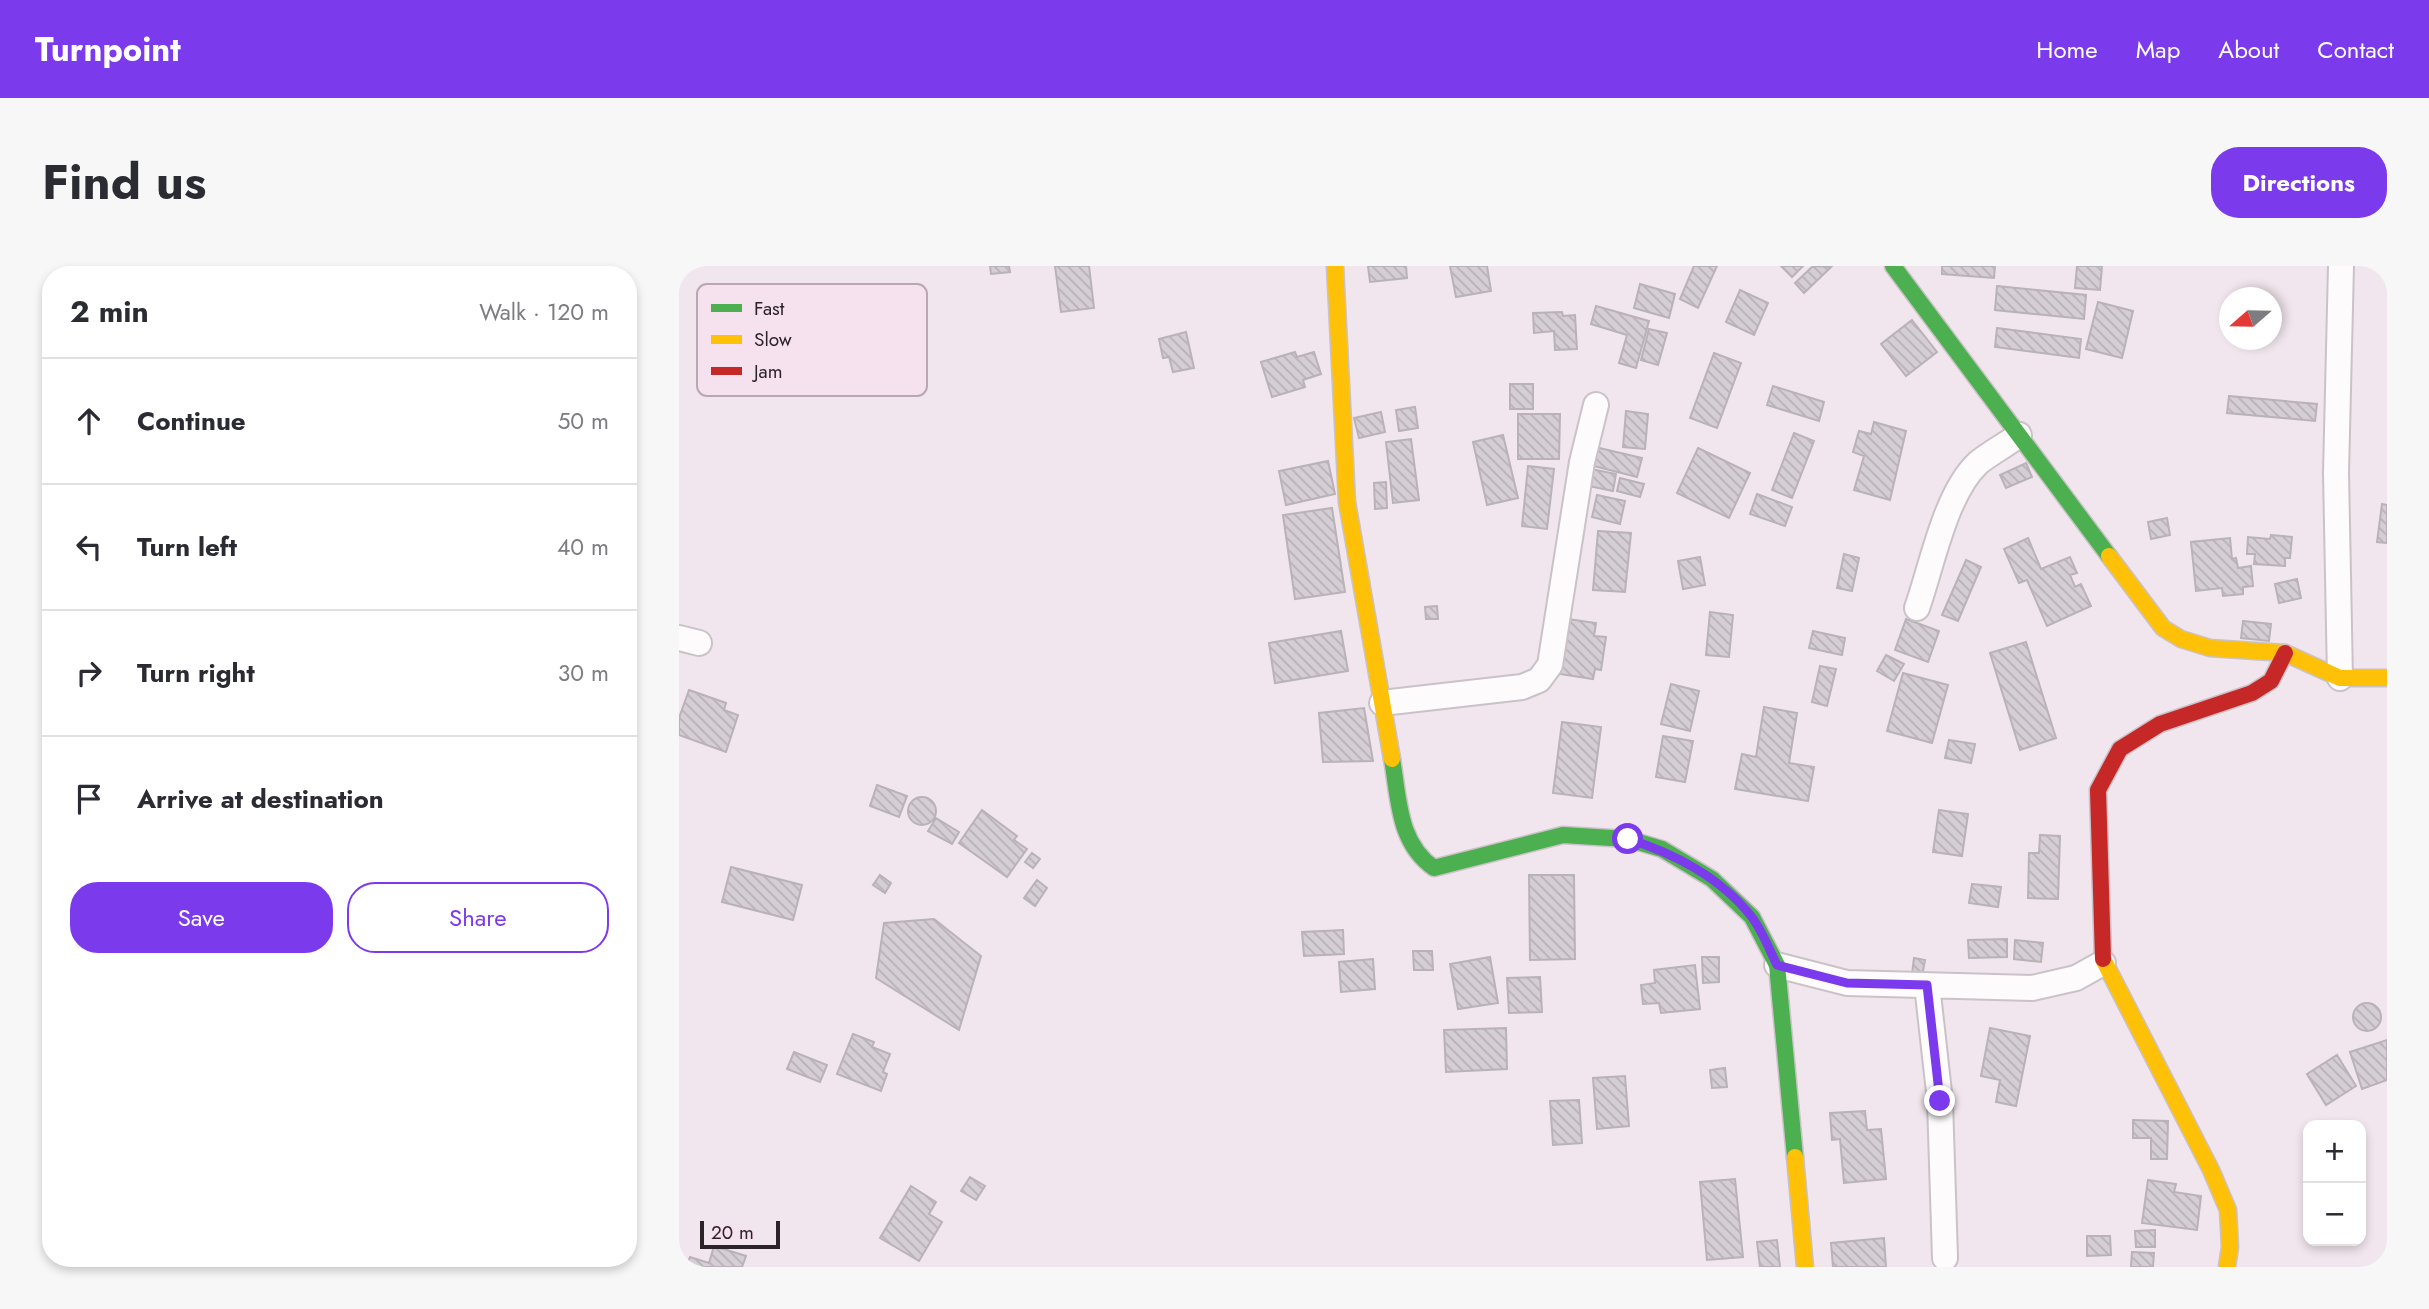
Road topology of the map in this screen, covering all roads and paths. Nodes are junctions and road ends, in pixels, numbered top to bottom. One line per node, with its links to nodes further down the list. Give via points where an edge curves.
1 (1335, 266): 10 (street, via 1347,502)
2 (1893, 266): 5 (street)
3 (2341, 266): 8 (street, via 2336,473)
4 (1596, 405): 10 (street, via 1582,462 1550,665 1539,680 1522,687)
5 (2019, 435): 6 (street, via 1977,464 1959,491); 7 (street, via 2163,628 2210,648)
6 (1917, 608)
7 (2285, 653): 8 (street); 11 (street, via 2271,681 2252,693 2160,724 2120,749 2098,790)
8 (2340, 678): 9 (street)
9 (2387, 678)
10 (1382, 703): 12 (street, via 1405,834 1421,859 1434,868 1563,835 1628,839 1651,846 1712,879 1752,917)
11 (2103, 963): 13 (street, via 2076,978 2032,988); 16 (street, via 2228,1210)
12 (1777, 965): 13 (street, via 1847,983); 15 (street)
13 (1927, 985): 14 (street, via 1940,1101)
14 (1945, 1258)
15 (1805, 1267)
16 (2227, 1267)

